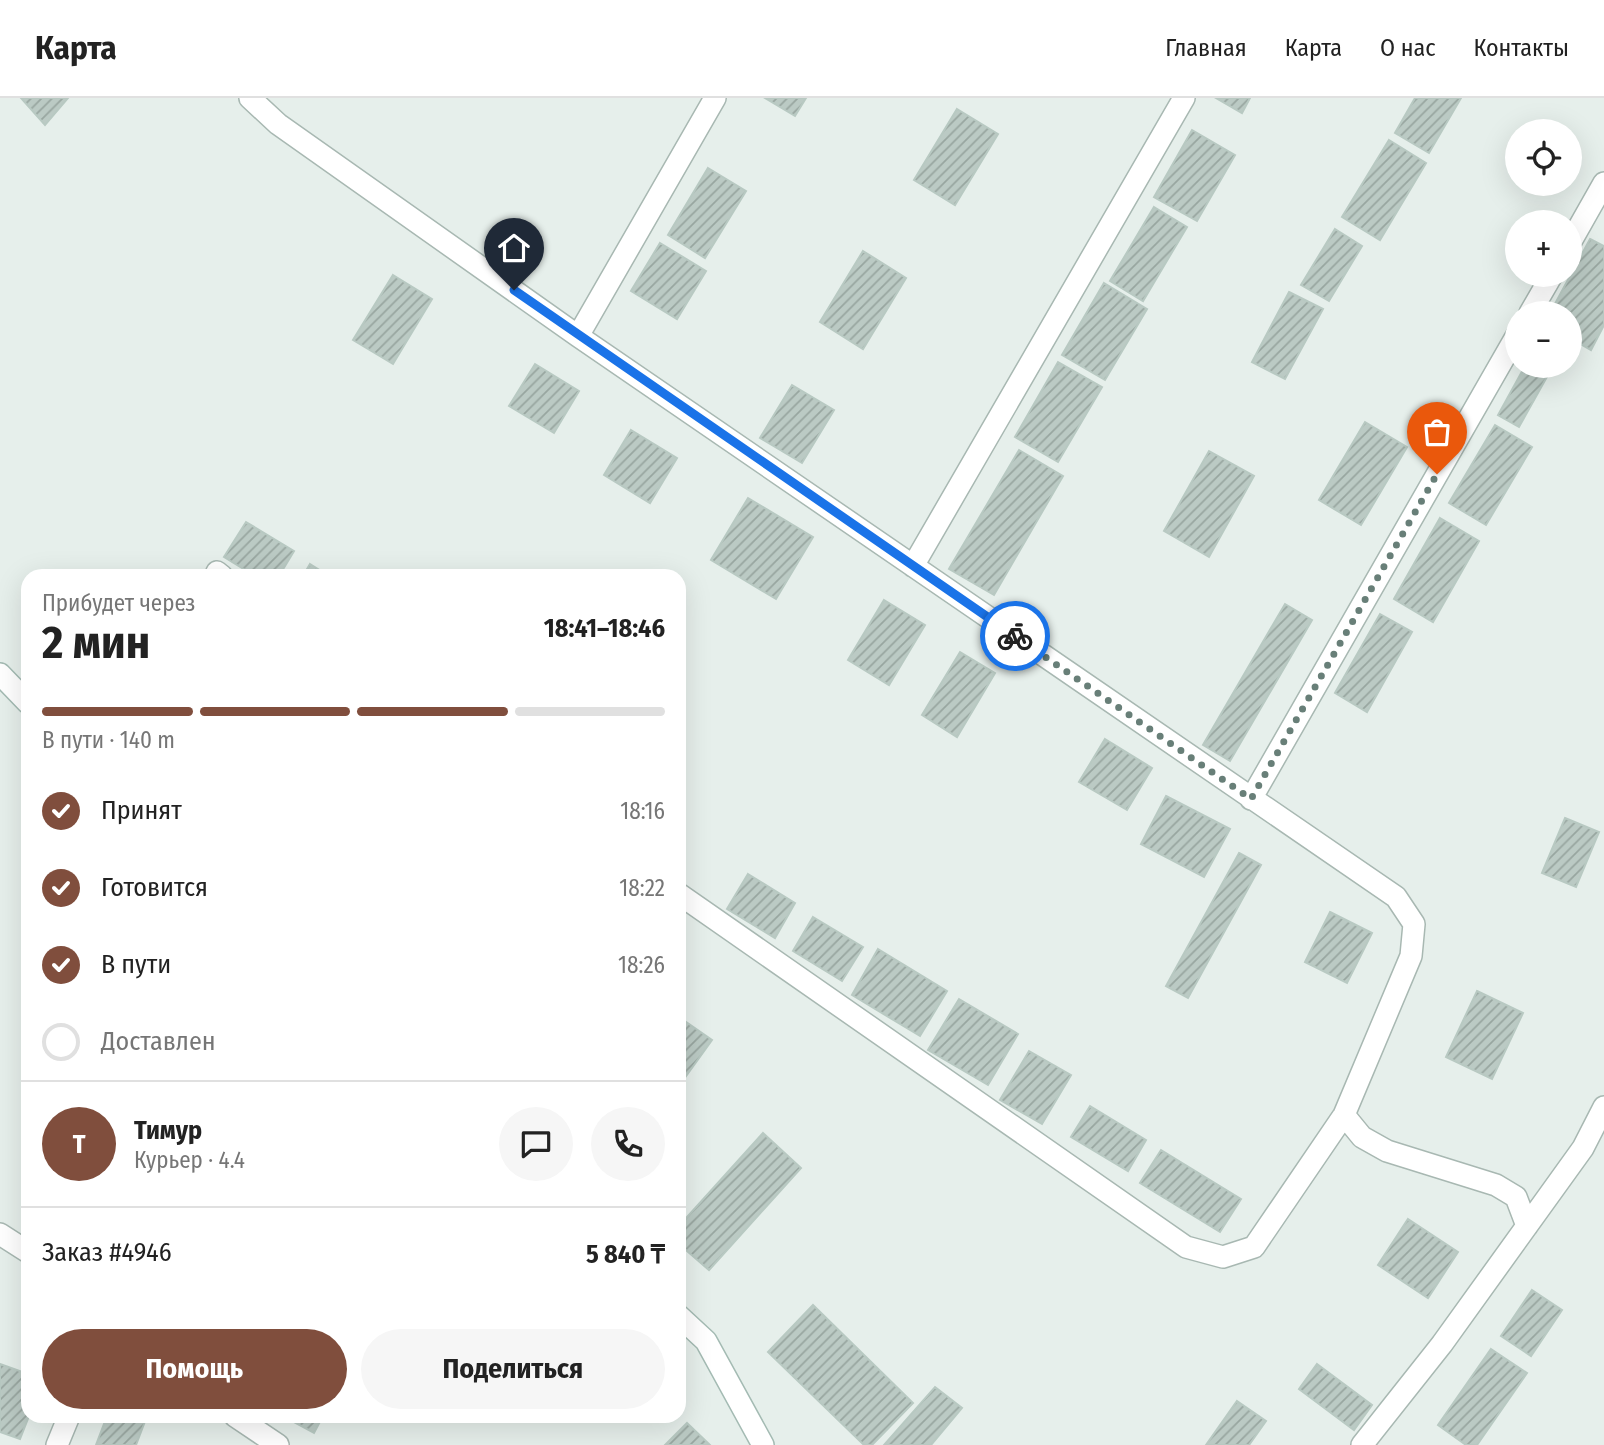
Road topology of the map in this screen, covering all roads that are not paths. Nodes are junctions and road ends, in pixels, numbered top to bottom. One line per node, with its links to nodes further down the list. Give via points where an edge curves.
1 (250, 98): 6 (street, via 278,124)
2 (715, 98): 6 (street)
3 (1184, 98): 8 (street)
4 (1604, 183): 5 (street)
5 (1582, 222)
6 (578, 336): 8 (street)
7 (1505, 356): 11 (street)
8 (913, 566): 11 (street)
9 (0, 674): 10 (street)
10 (21, 696)
11 (1251, 799): 14 (street, via 1396,897 1414,924 1411,956)
12 (686, 899): 14 (street, via 1186,1247 1223,1257 1254,1247)
13 (1604, 1107): 15 (street, via 1584,1148)
14 (1345, 1115): 15 (street, via 1362,1137 1387,1151 1496,1185 1517,1198)
15 (1527, 1226): 24 (street)
16 (0, 1234): 17 (street)
17 (21, 1248)
18 (686, 1322): 23 (street, via 706,1341)
19 (66, 1423): 21 (street)
20 (245, 1423): 22 (street)
21 (57, 1445)
22 (278, 1445)
23 (763, 1445)
24 (1362, 1445)

